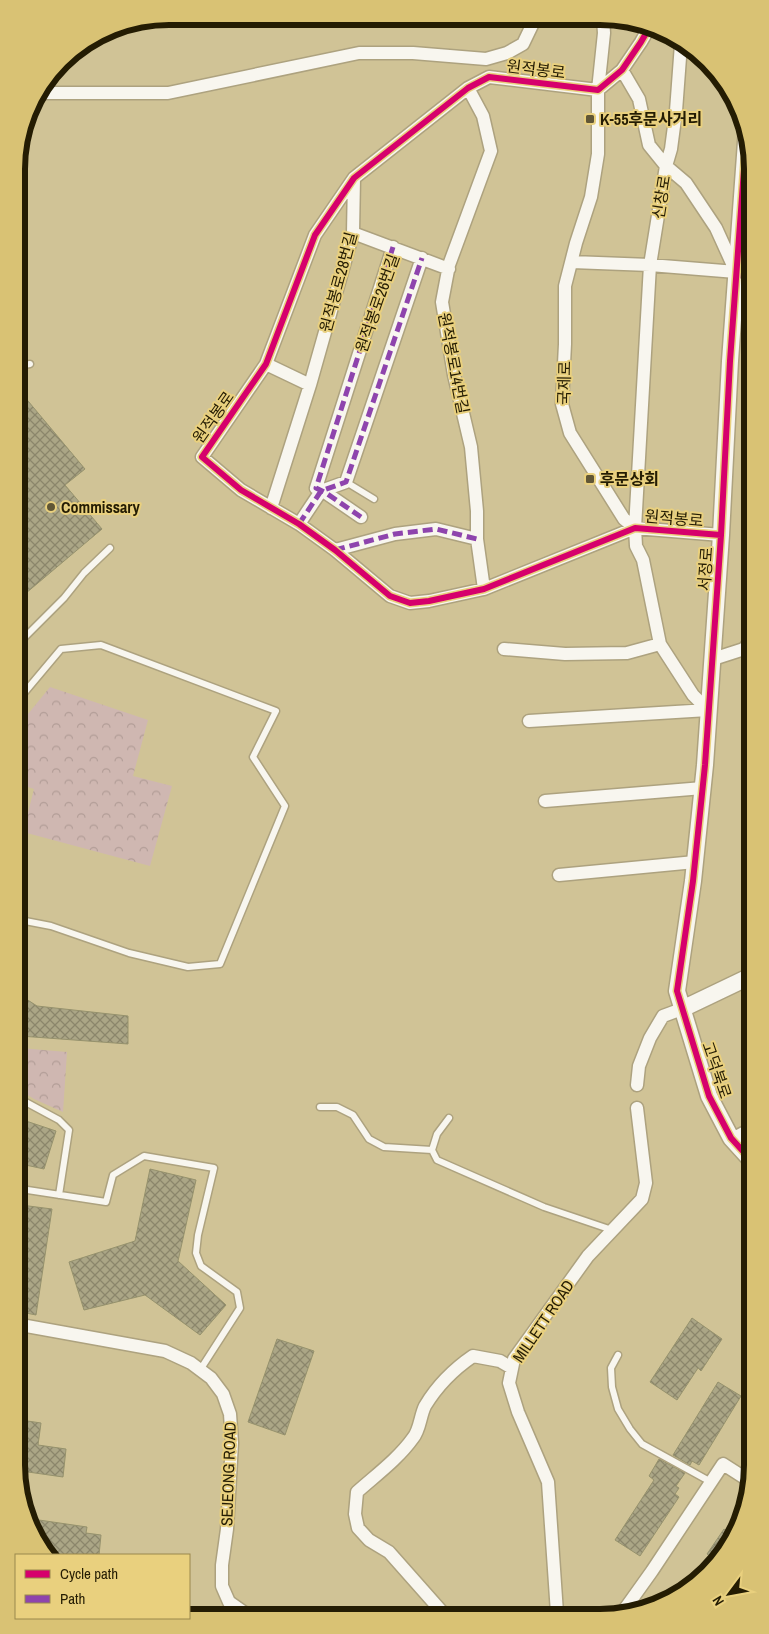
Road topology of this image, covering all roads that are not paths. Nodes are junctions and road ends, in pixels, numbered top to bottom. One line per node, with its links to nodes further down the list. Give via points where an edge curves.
1 (531, 25): 8 (street, via 523,44 486,59 413,53 359,53 168,92)
2 (603, 25): 7 (street, 국제로)
3 (646, 33): 5 (street)
4 (681, 49): 9 (street, 신창로, via 675,121)
5 (622, 70): 7 (street); 9 (street, via 639,99 650,145)
6 (468, 88): 7 (street, 원적봉로, via 489,77); 10 (street, 원적봉로); 17 (street, 원적봉로14번길, via 483,116 491,151)
7 (598, 90): 15 (street, 국제로, via 597,162 591,197)
8 (47, 93)
9 (666, 166): 16 (street, 신창로); 18 (street, via 686,183)
10 (354, 178): 12 (street, 원적봉로28번길); 20 (street, 원적봉로, via 315,235)
11 (744, 217): 18 (street, 서정로)
12 (353, 233): 13 (street); 22 (street, 원적봉로28번길)
13 (393, 247): 14 (street, 원적봉로26번길); 24 (street, 원적봉로26번길, via 316,488)
14 (422, 258): 17 (street); 23 (street, 원적봉로26번길)
15 (572, 262): 16 (street); 29 (street, 국제로, via 565,286 562,404 570,433 624,519)
16 (650, 265): 18 (street); 29 (street, 원적봉로)
17 (449, 269): 31 (street, 원적봉로14번길, via 442,302 454,375 471,447)
18 (742, 276): 30 (street, 서정로)
19 (30, 364): 21 (lane)
20 (266, 364): 22 (street); 26 (street, 원적봉로, via 202,456 241,490)
21 (25, 365)
22 (310, 385): 26 (street, 원적봉로28번길)
23 (346, 482): 24 (street); 25 (lane)
24 (321, 491): 27 (street); 28 (street)
25 (374, 499)
26 (270, 508): 28 (street, 원적봉로)
27 (361, 517)
28 (299, 524): 33 (street, 원적봉로)
29 (635, 528): 30 (street, 원적봉로); 34 (street, 원적봉로); 36 (street, via 636,546)
30 (721, 535): 39 (street, 서정로)
31 (477, 539): 33 (street, via 436,529 395,534); 34 (street, 원적봉로14번길)
32 (110, 548): 35 (lane)
33 (335, 550): 34 (street, 원적봉로, via 390,596 410,603)
34 (484, 589)
35 (25, 637)
36 (660, 644): 37 (street, via 627,653 565,654); 41 (street, via 693,695)
37 (504, 649)
38 (744, 649): 39 (street)
39 (713, 659): 41 (street, 서정로)
40 (25, 692): 47 (lane, via 61,649 101,645 276,711 252,757 285,806 220,964 188,967 129,953 51,926)
41 (708, 710): 42 (street); 43 (street, 서정로)
42 (529, 720)
43 (703, 788): 44 (street); 45 (street, 서정로)
44 (545, 801)
45 (695, 862): 46 (street); 49 (street, 서정로, via 677,990)
46 (559, 875)
47 (25, 921)
48 (744, 979): 49 (street)
49 (682, 1009): 50 (street, via 664,1016 650,1038 639,1066); 56 (street, 고덕북로, via 708,1096)
50 (637, 1085)
51 (25, 1102): 60 (lane, via 59,1120 69,1130)
52 (320, 1107): 57 (lane, via 337,1107 354,1115 370,1139 384,1147)
53 (637, 1108): 61 (street, MILLETT ROAD, via 646,1183 642,1199)
54 (449, 1118): 57 (lane, via 437,1134)
55 (744, 1133): 56 (street)
56 (732, 1139): 58 (street, 고덕북로)
57 (432, 1150): 61 (lane, via 436,1160 544,1207)
58 (744, 1152)
59 (25, 1190): 60 (lane)
60 (59, 1195): 65 (lane, via 106,1202 113,1175 144,1156 214,1168 196,1253 201,1266 237,1292 240,1308)
61 (612, 1230): 64 (street, MILLETT ROAD, via 588,1256 514,1359)
62 (25, 1326): 65 (street, SEJEONG ROAD, via 166,1351)
63 (618, 1355): 67 (lane, via 611,1368 612,1387 618,1409 630,1429 642,1444)
64 (512, 1368): 70 (street, via 500,1361 473,1356 457,1367 424,1407 414,1437 357,1492 355,1514 358,1528 369,1540 389,1552); 71 (street, MILLETT ROAD, via 509,1383 518,1412 548,1482)
65 (200, 1370): 69 (street, SEJEONG ROAD, via 212,1378 223,1394 230,1414 232,1443 222,1586 229,1602)
66 (744, 1477): 67 (street, via 723,1464)
67 (711, 1482): 68 (street)
68 (626, 1606)
69 (239, 1609)
70 (439, 1609)
71 (557, 1609)

